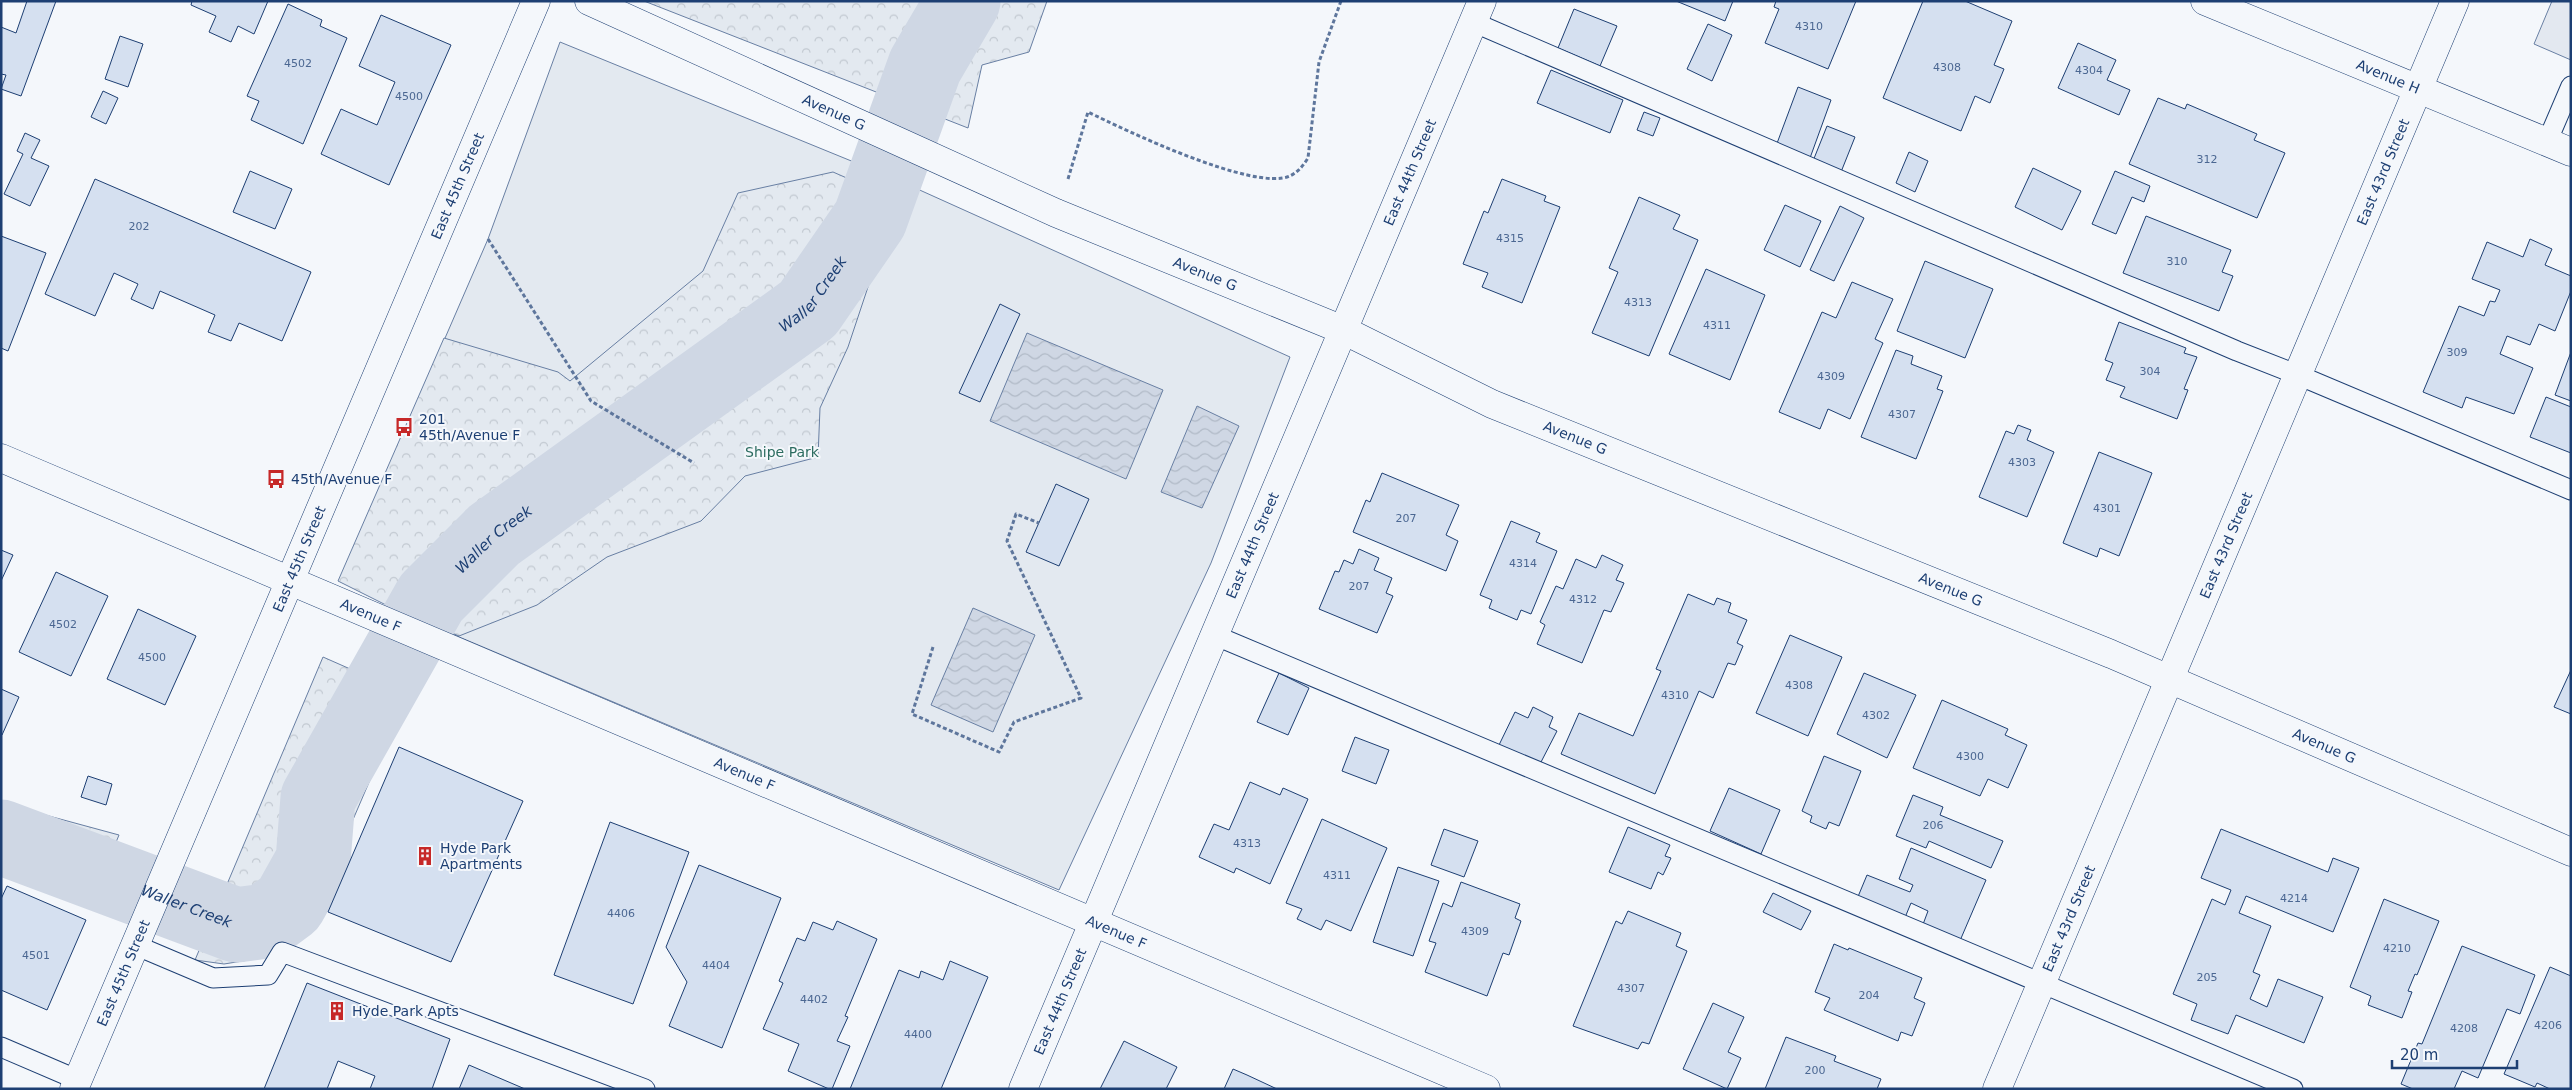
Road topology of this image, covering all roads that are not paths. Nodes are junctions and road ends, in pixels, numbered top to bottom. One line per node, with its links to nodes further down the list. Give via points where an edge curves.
1 (536, 1): 13 (street, East 45th Street)
2 (588, 1): 9 (street, Avenue G, via 1056,213)
3 (2205, 1): 7 (street, Avenue H)
4 (2455, 1): 7 (street, East 43rd Street)
5 (1478, 12): 9 (street, East 44th Street); 10 (lane, via 2228,348)
6 (2571, 86): 8 (lane)
7 (2418, 89): 8 (street, Avenue H); 10 (street, East 43rd Street)
8 (2559, 147)
9 (1343, 330): 14 (street, East 44th Street); 15 (street, Avenue G, via 1492,404)
10 (2298, 375): 12 (lane); 15 (street, East 43rd Street)
11 (1, 458): 13 (street, Avenue F)
12 (2571, 490)
13 (290, 581): 17 (street, Avenue F); 18 (street, East 45th Street)
14 (1214, 635): 17 (street, East 44th Street); 19 (lane)
15 (2169, 680): 16 (street, Avenue G); 19 (street, East 43rd Street)
16 (2571, 852)
17 (1093, 922): 23 (street, East 44th Street); 24 (street, Avenue F)
18 (138, 938): 21 (street, East 45th Street); 22 (lane, via 213,978 268,975 282,952)
19 (2042, 983): 25 (street, East 43rd Street); 26 (lane)
20 (1, 1047): 21 (lane)
21 (76, 1084)
22 (645, 1089)
23 (1023, 1089)
24 (1486, 1089)
25 (1997, 1089)
26 (2293, 1089)

